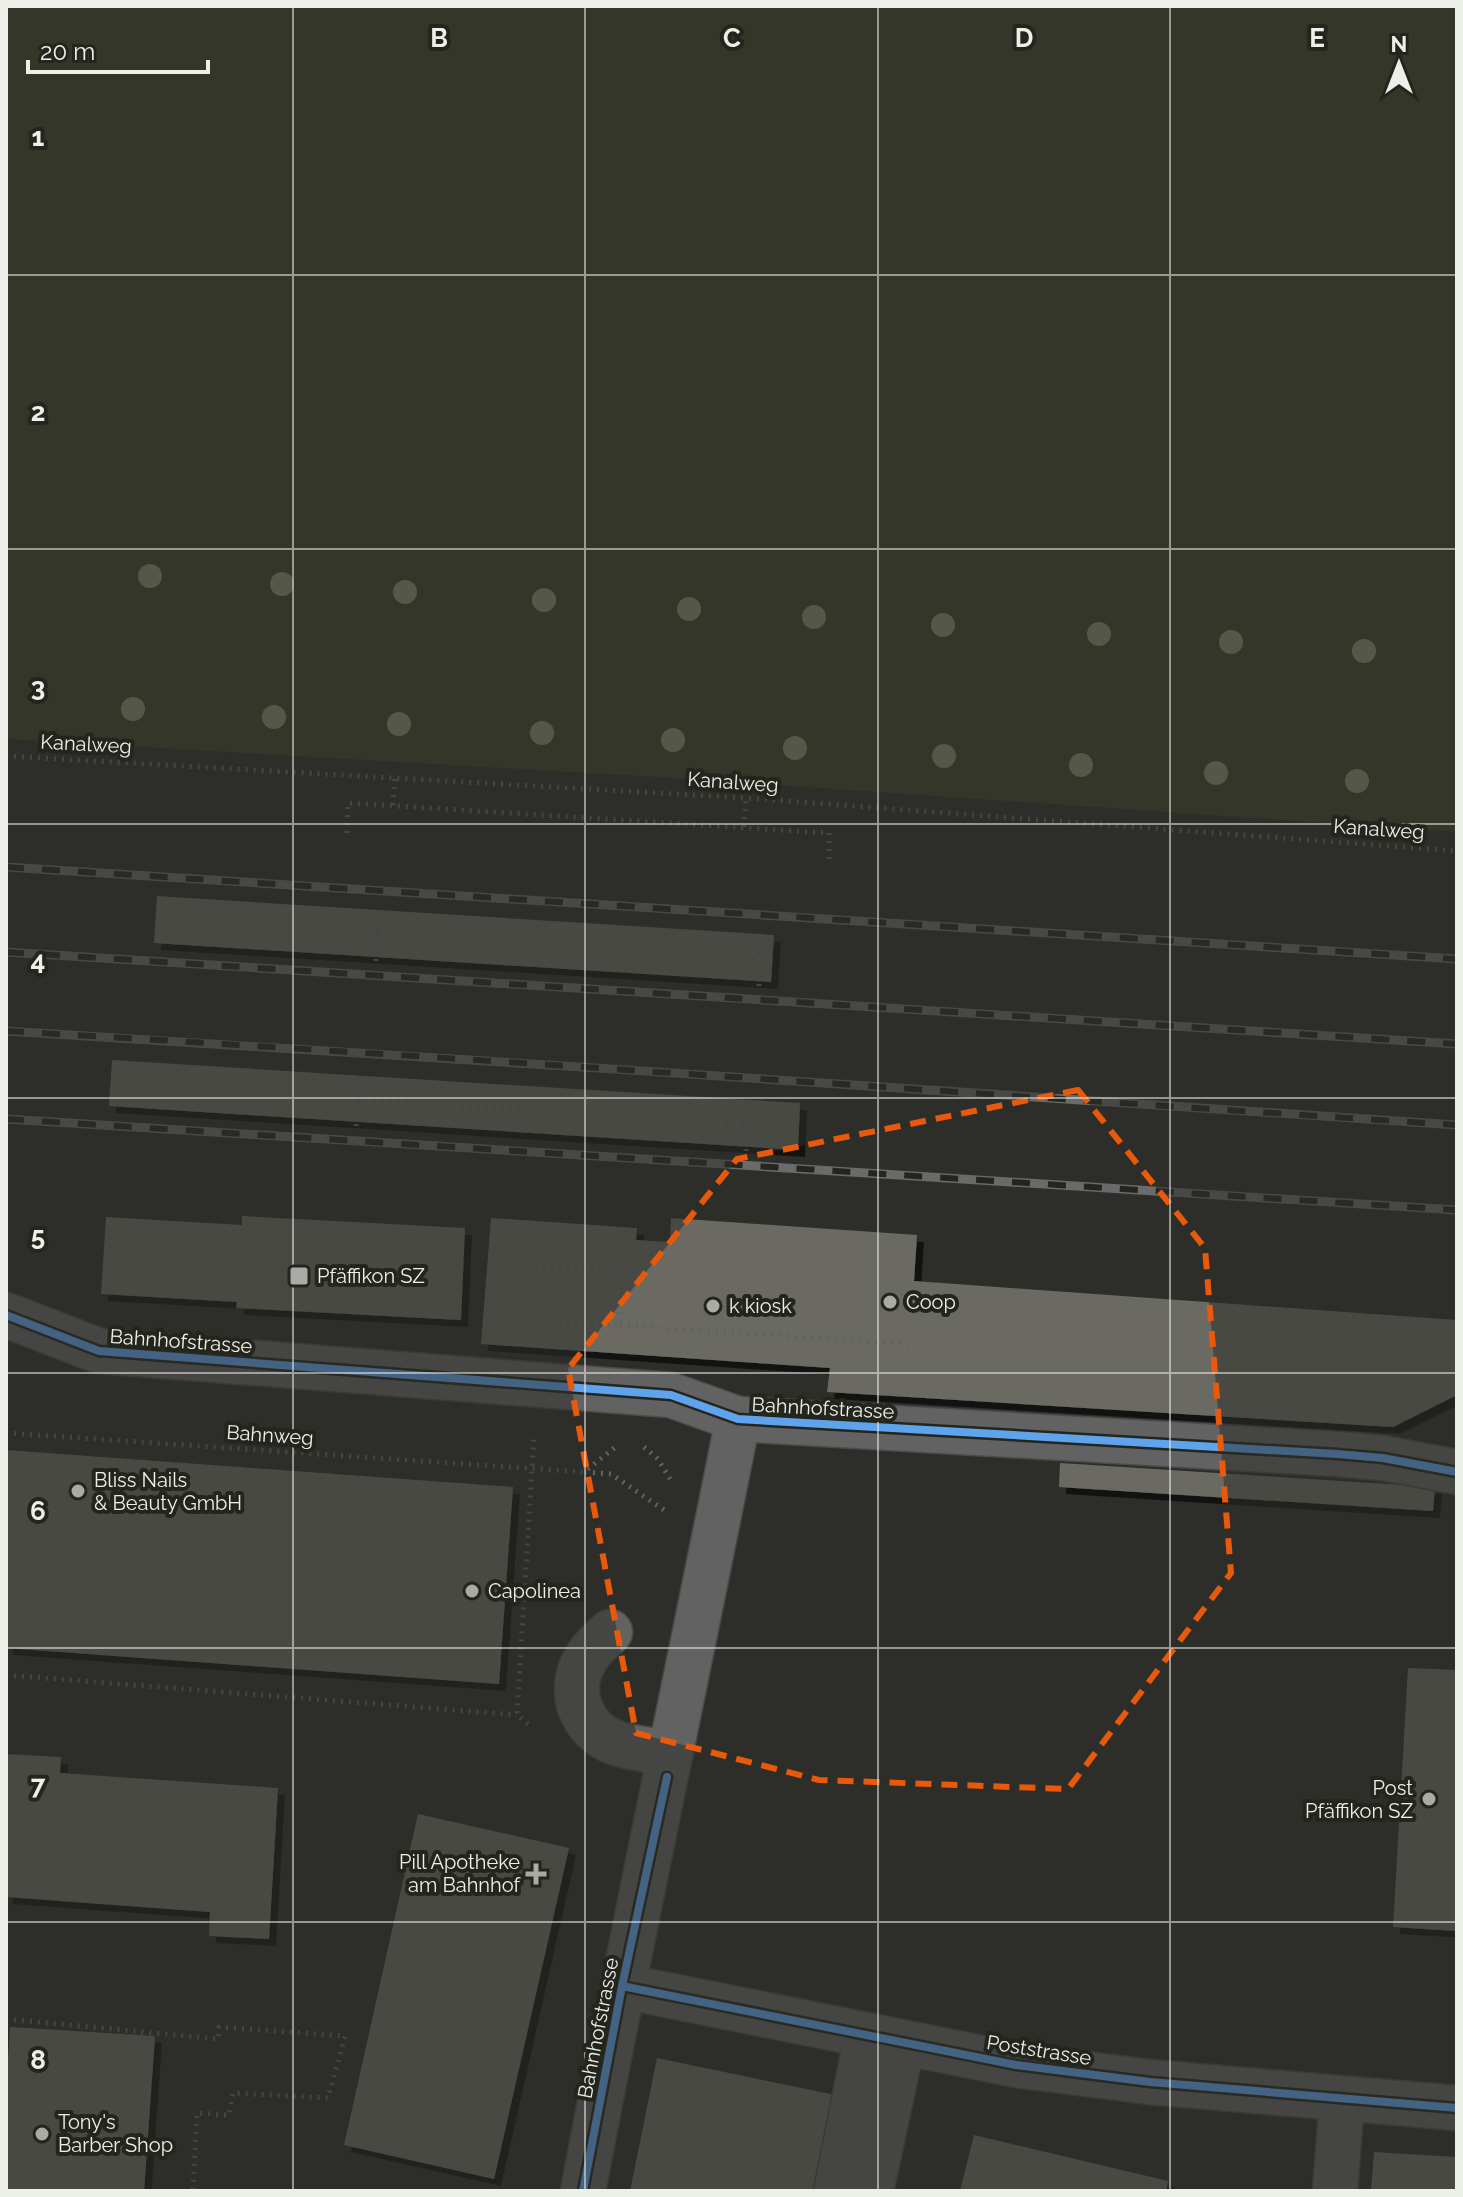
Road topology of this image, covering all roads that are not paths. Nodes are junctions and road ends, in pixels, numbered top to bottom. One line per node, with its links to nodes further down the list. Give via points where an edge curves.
1 (6, 1315): 2 (street, Bahnhofstrasse, via 99,1351 671,1395)
2 (738, 1419): 4 (street, Bahnhofstrasse); 7 (street, Bahnhofstrasse)
3 (1457, 1443): 4 (street, Bahnhofstrasse)
4 (1383, 1458): 5 (street, Bahnhofstrasse)
5 (1457, 1472)
6 (610, 1632): 7 (street, via 581,1668 579,1708 600,1735)
7 (671, 1753): 8 (street, Bahnhofstrasse)
8 (622, 1986): 9 (street, Poststrasse); 12 (street, Bahnhofstrasse)
9 (885, 2038): 10 (street, Poststrasse, via 1031,2067); 13 (street); 14 (street)
10 (1342, 2099): 11 (street, Poststrasse); 15 (street)
11 (1457, 2108)
12 (583, 2191)
13 (836, 2191)
14 (871, 2191)
15 (1335, 2191)

